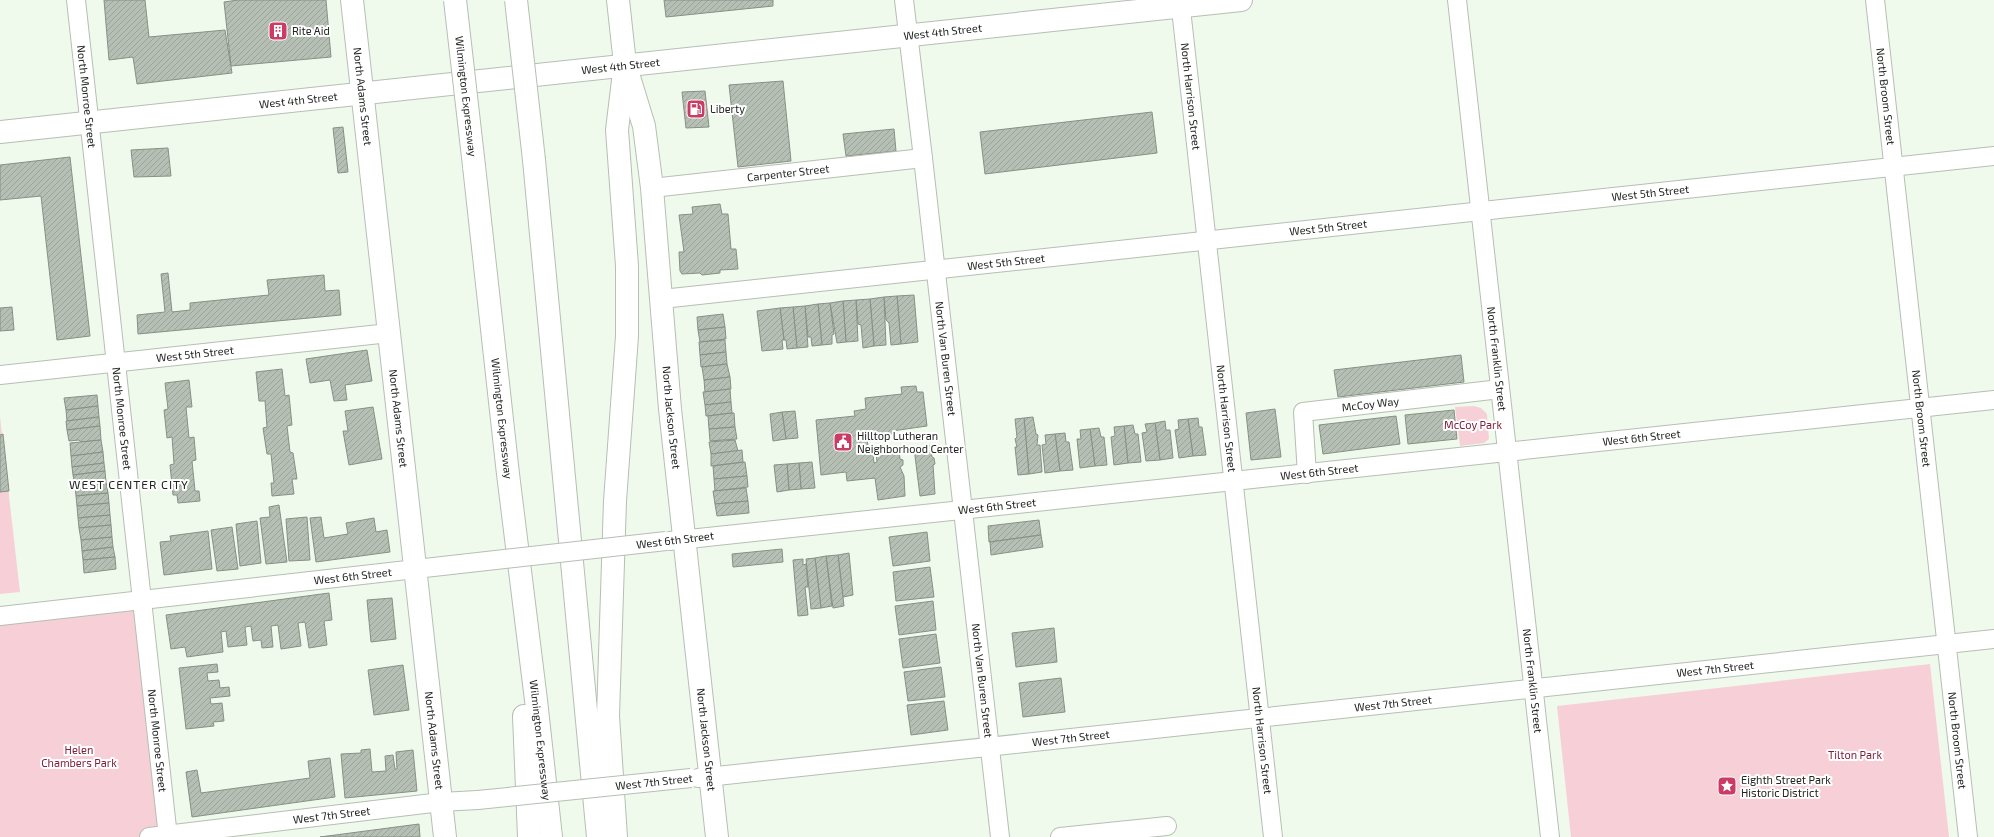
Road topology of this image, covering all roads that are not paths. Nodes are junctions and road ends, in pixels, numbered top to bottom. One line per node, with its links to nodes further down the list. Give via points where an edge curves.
1 (76, 0): 14 (street, North Monroe Street)
2 (352, 0): 13 (main road, North Adams Street)
3 (455, 0): 31 (main road, Wilmington Expressway, bridge)
4 (516, 0): 52 (main road, bridge, via 534,160)
5 (618, 0): 12 (main road, North Jackson Street)
6 (904, 0): 11 (street, North Van Buren Street)
7 (1241, 0): 10 (main road, West 4th Street)
8 (1457, 0): 20 (street, North Franklin Street)
9 (1875, 0): 18 (street, North Broom Street)
10 (1181, 3): 11 (main road, West 4th Street); 21 (street, North Harrison Street)
11 (908, 35): 12 (main road, West 4th Street); 17 (street, North Van Buren Street)
12 (626, 64): 13 (main road, West 4th Street); 19 (main road, North Jackson Street, via 644,126); 53 (main road, via 617,130 627,266 627,336 615,501 608,716)
13 (363, 93): 14 (main road, West 4th Street); 24 (main road, North Adams Street)
14 (89, 123): 15 (main road, West 4th Street); 25 (street, North Monroe Street)
15 (0, 132)
16 (1994, 156): 18 (street, West 5th Street)
17 (924, 158): 19 (street, Carpenter Street); 22 (street, North Van Buren Street)
18 (1893, 167): 20 (street, West 5th Street); 29 (street, North Broom Street)
19 (652, 188): 23 (main road, North Jackson Street)
20 (1480, 211): 21 (street, West 5th Street); 27 (street, North Franklin Street)
21 (1207, 240): 22 (street, West 5th Street); 33 (street, North Harrison Street)
22 (936, 270): 23 (street, West 5th Street); 34 (street, North Van Buren Street)
23 (662, 299): 35 (main road, North Jackson Street, via 670,409)
24 (389, 333): 25 (street, West 5th Street); 36 (main road, North Adams Street)
25 (116, 363): 26 (street, West 5th Street); 37 (street, North Monroe Street)
26 (0, 376)
27 (1500, 389): 30 (street, North Franklin Street); 32 (street, McCoy Way, via 1303,412)
28 (1994, 400): 29 (street, West 6th Street)
29 (1920, 408): 30 (street, West 6th Street); 40 (street, North Broom Street)
30 (1507, 452): 32 (street, West 6th Street); 41 (street, North Franklin Street)
31 (508, 474): 50 (main road, via 511,582 524,713); 51 (main road, Wilmington Expressway)
32 (1307, 474): 33 (street, West 6th Street)
33 (1234, 482): 34 (street, West 6th Street); 42 (street, North Harrison Street)
34 (963, 511): 35 (street, West 6th Street); 43 (street, North Van Buren Street)
35 (675, 540): 36 (street, West 6th Street, bridge); 44 (main road, North Jackson Street)
36 (416, 569): 37 (street, West 6th Street); 45 (main road, North Adams Street)
37 (142, 601): 38 (street, West 6th Street); 47 (street, North Monroe Street)
38 (0, 616)
39 (1994, 639): 40 (street, West 7th Street)
40 (1947, 644): 41 (street, West 7th Street); 59 (street, North Broom Street)
41 (1533, 689): 42 (street, West 7th Street); 58 (street, North Franklin Street)
42 (1260, 718): 43 (street, West 7th Street); 57 (street, North Harrison Street)
43 (989, 747): 44 (street, West 7th Street); 55 (street, North Van Buren Street)
44 (700, 777): 45 (street, West 7th Street, bridge); 54 (main road, North Jackson Street)
45 (441, 802): 47 (street, West 7th Street); 49 (main road, North Adams Street)
46 (1167, 826): 56 (street)
47 (168, 836): 48 (street, West 7th Street)
48 (149, 837)
49 (445, 837)
50 (529, 837)
51 (551, 837)
52 (598, 837)
53 (616, 837)
54 (717, 837)
55 (1000, 837)
56 (1060, 837)
57 (1273, 837)
58 (1550, 837)
59 (1968, 837)

